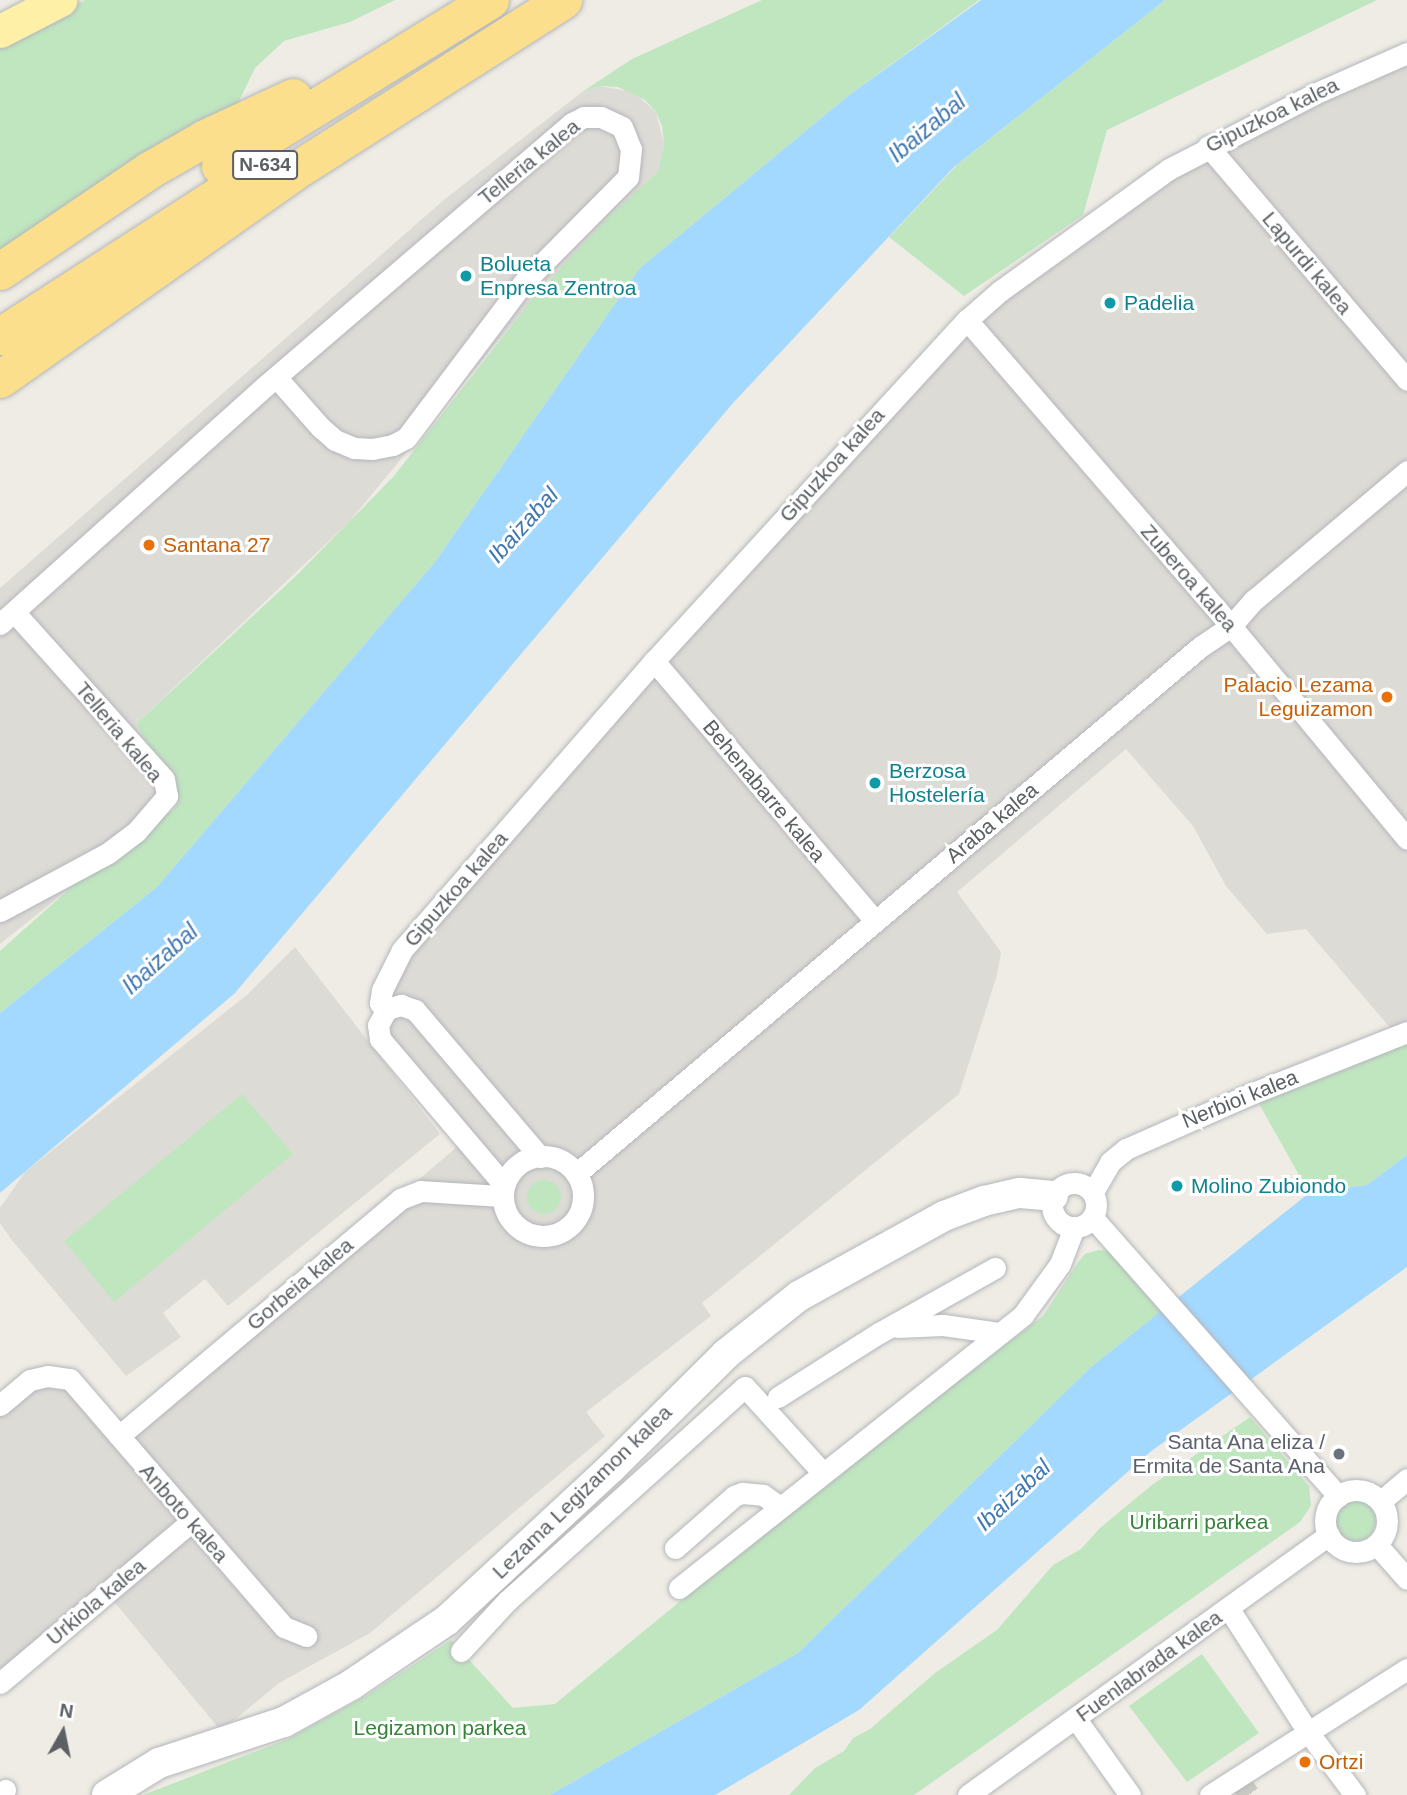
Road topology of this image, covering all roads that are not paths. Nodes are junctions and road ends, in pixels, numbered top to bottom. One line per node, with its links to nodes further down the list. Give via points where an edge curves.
1 (18, 0): 7 (main road)
2 (60, 0): 8 (main road)
3 (464, 0): 11 (highway, N-634, via 321,85 205,138 149,170)
4 (491, 0): 12 (highway, N-634)
5 (535, 0): 14 (highway, N-634, via 296,145)
6 (563, 0): 16 (highway, N-634, via 301,167)
7 (0, 10)
8 (0, 31)
9 (1407, 52): 10 (street, Gipuzkoa kalea)
10 (1208, 146): 13 (street, Gipuzkoa kalea, via 1106,212); 17 (street, Lapurdi kalea)
11 (0, 271)
12 (0, 308)
13 (967, 320): 20 (street, Zuberoa kalea); 21 (street, Gipuzkoa kalea)
14 (0, 335)
15 (276, 377): 15 (street, Telleria kalea, via 335,440 373,449 406,438 523,283 628,177 631,149 622,127 601,117 583,117 572,123); 19 (street, Telleria kalea)
16 (0, 379)
17 (1407, 380)
18 (1407, 471): 20 (street, Araba kalea, via 1254,600)
19 (7, 618): 23 (street, Telleria kalea, via 164,779 167,796 136,832 108,853)
20 (1231, 626): 22 (street, Zuberoa kalea); 24 (street, Araba kalea, via 1200,647)
21 (654, 661): 24 (street, Behenabarre kalea); 25 (street, Gipuzkoa kalea, via 402,950 382,990 380,1003)
22 (1407, 839)
23 (0, 911)
24 (875, 921): 28 (street, Araba kalea)
25 (386, 1011): 27 (street, via 401,1005 415,1010); 29 (street, Gipuzkoa kalea, via 378,1025 380,1039)
26 (1407, 1032): 30 (street, Nerbioi kalea, via 1126,1149 1110,1162)
27 (540, 1157): 28 (street, via 564,1163); 29 (street, via 518,1165)
28 (576, 1174): 29 (street, via 582,1190 581,1207 572,1224 556,1234 537,1236 519,1229 507,1214)
29 (504, 1190): 39 (street, Gorbeia kalea, via 421,1191 400,1199)
30 (1093, 1192): 31 (street, via 1083,1184 1069,1183); 32 (street, via 1097,1205)
31 (1053, 1196): 33 (street, via 1055,1217); 59 (street, Lezama Legizamon kalea, via 1020,1193 944,1216 799,1296 726,1354 611,1468 439,1626 351,1685 284,1722 159,1763)
32 (1093, 1218): 33 (street); 42 (street)
33 (1074, 1228): 36 (street, via 1060,1264 1042,1291 1023,1315)
34 (995, 1268): 35 (street)
35 (878, 1333): 36 (street, via 903,1326 943,1325); 37 (street)
36 (1000, 1333): 40 (street)
37 (778, 1397)
38 (0, 1405): 39 (street, Anboto kalea, via 30,1380 48,1376 71,1379)
39 (119, 1436): 45 (street, Anboto kalea)
40 (822, 1472): 44 (street); 53 (street, Lezama Legizamon kalea, via 745,1387 507,1601)
41 (1407, 1479): 43 (street)
42 (1338, 1496): 43 (street, via 1356,1489); 46 (street, via 1326,1514)
43 (1381, 1501): 47 (street, via 1388,1519)
44 (779, 1506): 48 (street, via 763,1495 734,1496); 50 (street)
45 (192, 1521): 52 (street, Anboto kalea, via 284,1627); 55 (street, Urkiola kalea)
46 (1329, 1535): 47 (street, via 1345,1550); 51 (street, Fuenlabrada kalea)
47 (1377, 1545): 49 (street)
48 (674, 1548)
49 (1407, 1579)
50 (679, 1588)
51 (1228, 1609): 56 (street, Fuenlabrada kalea); 57 (street)
52 (306, 1636)
53 (461, 1651)
54 (1407, 1669): 57 (street)
55 (0, 1683)
56 (1076, 1719): 58 (street, Fuenlabrada kalea); 60 (street)
57 (1308, 1732): 61 (street); 62 (street)
58 (970, 1794)
59 (107, 1795)
60 (1130, 1795)
61 (1210, 1795)
62 (1355, 1795)

